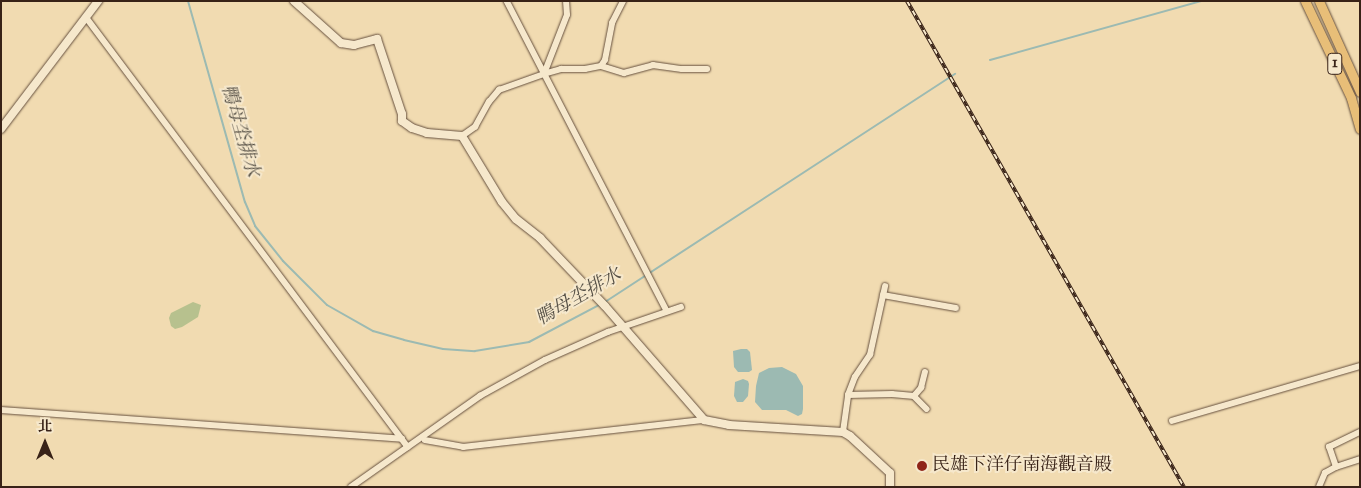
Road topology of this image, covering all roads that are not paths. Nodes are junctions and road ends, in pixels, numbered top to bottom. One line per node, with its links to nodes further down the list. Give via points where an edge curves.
1 (98, 1): 8 (street)
2 (294, 1): 15 (street, via 341,43 354,45 377,39 402,121 428,133)
3 (507, 1): 11 (street)
4 (566, 1): 11 (street, via 568,15)
5 (623, 1): 9 (street, via 612,23 606,60)
6 (1305, 1): 14 (main road, 1, via 1351,98)
7 (1319, 1): 12 (main road, 1)
8 (86, 17): 13 (street); 32 (street)
9 (601, 66): 10 (street, via 624,73 653,65); 11 (street, via 585,70 561,69)
10 (707, 69)
11 (544, 74): 15 (street, via 499,90 475,127); 20 (street)
12 (1360, 92)
13 (1, 129)
14 (1360, 129)
15 (462, 136): 21 (street, via 516,219 540,238)
16 (885, 287): 17 (street)
17 (883, 295): 19 (street); 24 (street, via 870,356 855,377)
18 (681, 307): 20 (street)
19 (956, 308)
20 (667, 311): 21 (street)
21 (623, 326): 28 (street); 34 (street, via 545,360 480,396)
22 (1360, 366): 29 (street)
23 (925, 372): 25 (street, via 921,388)
24 (848, 395): 25 (street); 30 (street)
25 (914, 396): 26 (street)
26 (927, 409)
27 (1, 410): 32 (street)
28 (704, 420): 30 (street, via 729,425); 33 (street, via 463,447)
29 (1172, 421)
30 (843, 432): 38 (street, via 890,473)
31 (1360, 432): 36 (street, via 1329,447)
32 (402, 439): 34 (street)
33 (425, 440)
34 (408, 447): 37 (street)
35 (1360, 459): 36 (street)
36 (1336, 468): 39 (street, via 1325,472)
37 (351, 487)
38 (890, 487)
39 (1319, 487)

